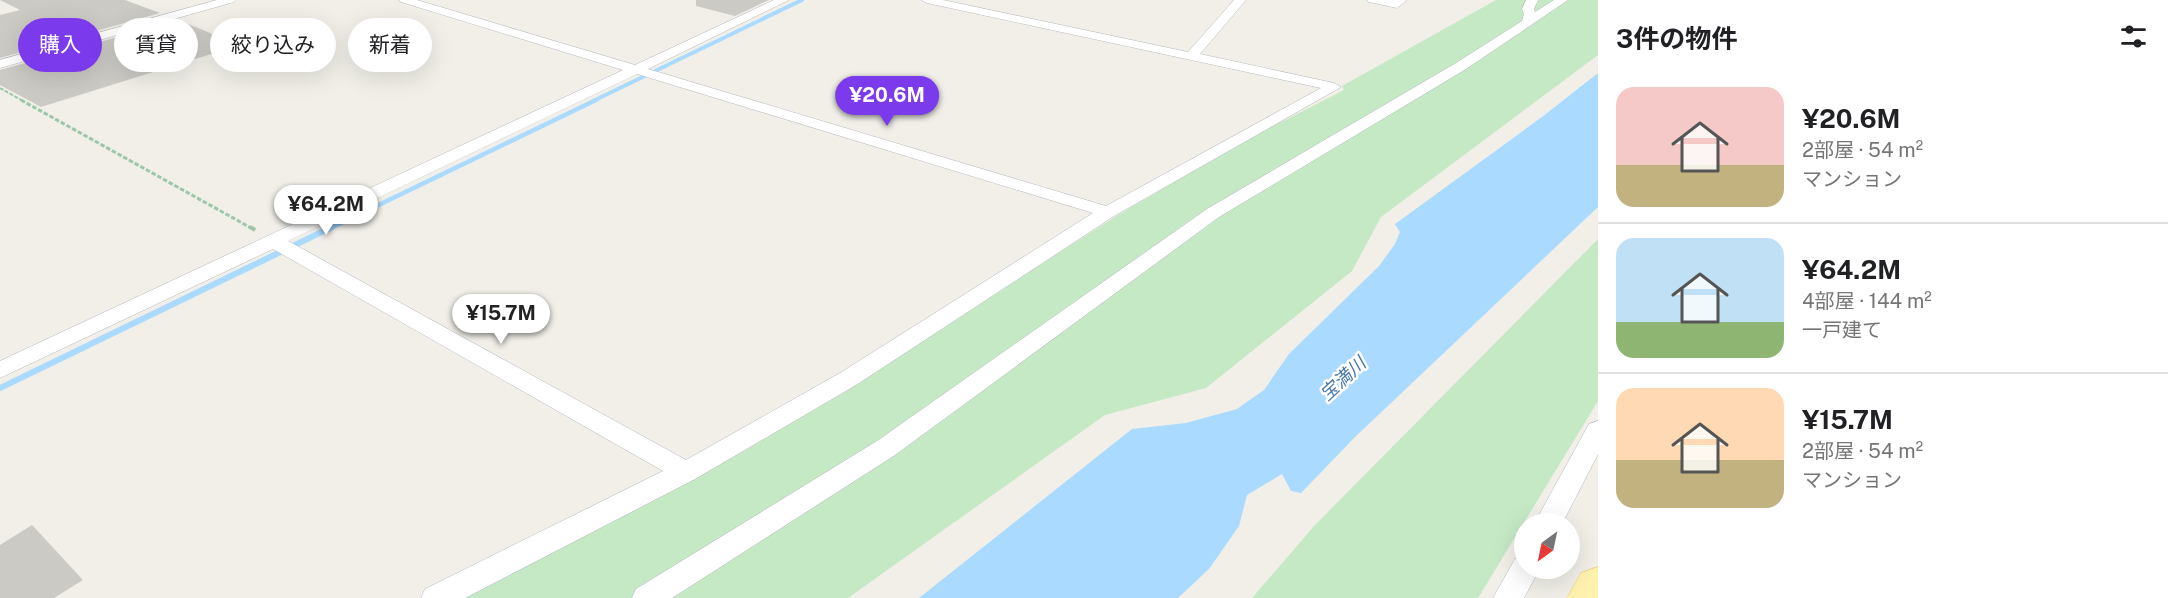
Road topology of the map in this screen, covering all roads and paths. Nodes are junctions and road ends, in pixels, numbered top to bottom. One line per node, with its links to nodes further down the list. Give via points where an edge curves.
1 (230, 0): 12 (street)
2 (405, 0): 13 (street)
3 (783, 0): 13 (street)
4 (927, 0): 11 (street)
5 (1240, 0): 11 (street)
6 (1373, 0): 7 (street, via 1397,4)
7 (1401, 0)
8 (1532, 0): 10 (street)
9 (1562, 0): 10 (street)
10 (1528, 21): 24 (street, via 1452,72 1213,213 886,448)
11 (1192, 56): 15 (street, via 1334,87)
12 (0, 64)
13 (646, 72): 15 (street); 16 (street)
14 (0, 88): 16 (path)
15 (1108, 212): 19 (street, via 848,379)
16 (284, 246): 17 (street); 19 (street)
17 (0, 370)
18 (1598, 430): 20 (street)
19 (686, 472): 23 (street)
20 (1554, 513)
21 (1519, 579): 25 (street)
22 (1598, 587): 26 (main road)
23 (436, 598)
24 (646, 598)
25 (1508, 598)
26 (1592, 598)

